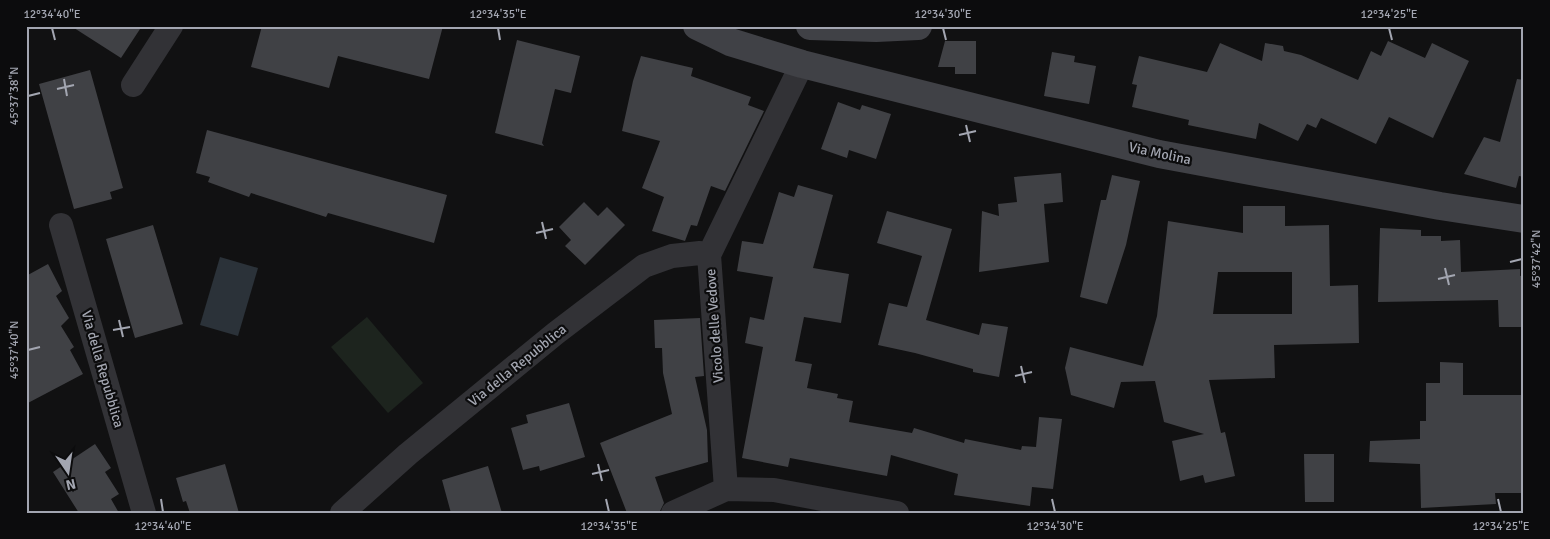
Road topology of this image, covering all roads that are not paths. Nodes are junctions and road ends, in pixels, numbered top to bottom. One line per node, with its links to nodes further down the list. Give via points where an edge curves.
1 (171, 26): 7 (street)
2 (697, 26): 6 (street, Via Molina, via 730,42)
3 (810, 26): 5 (street)
4 (918, 26): 5 (street)
5 (876, 28): 6 (street, via 852,37 821,41 809,49)
6 (802, 64): 8 (street, Via Molina, via 1159,154); 10 (street, Vicolo delle Vedove)
7 (133, 85)
8 (1524, 219)
9 (61, 225): 13 (street, Via della Repubblica)
10 (709, 255): 11 (street, Vicolo delle Vedove); 14 (street, Via della Repubblica, via 672,256 644,266 556,332)
11 (726, 489): 12 (street, via 774,490); 15 (street)
12 (809, 505): 16 (street)
13 (144, 513)
14 (342, 513)
15 (673, 513)
16 (897, 513)

